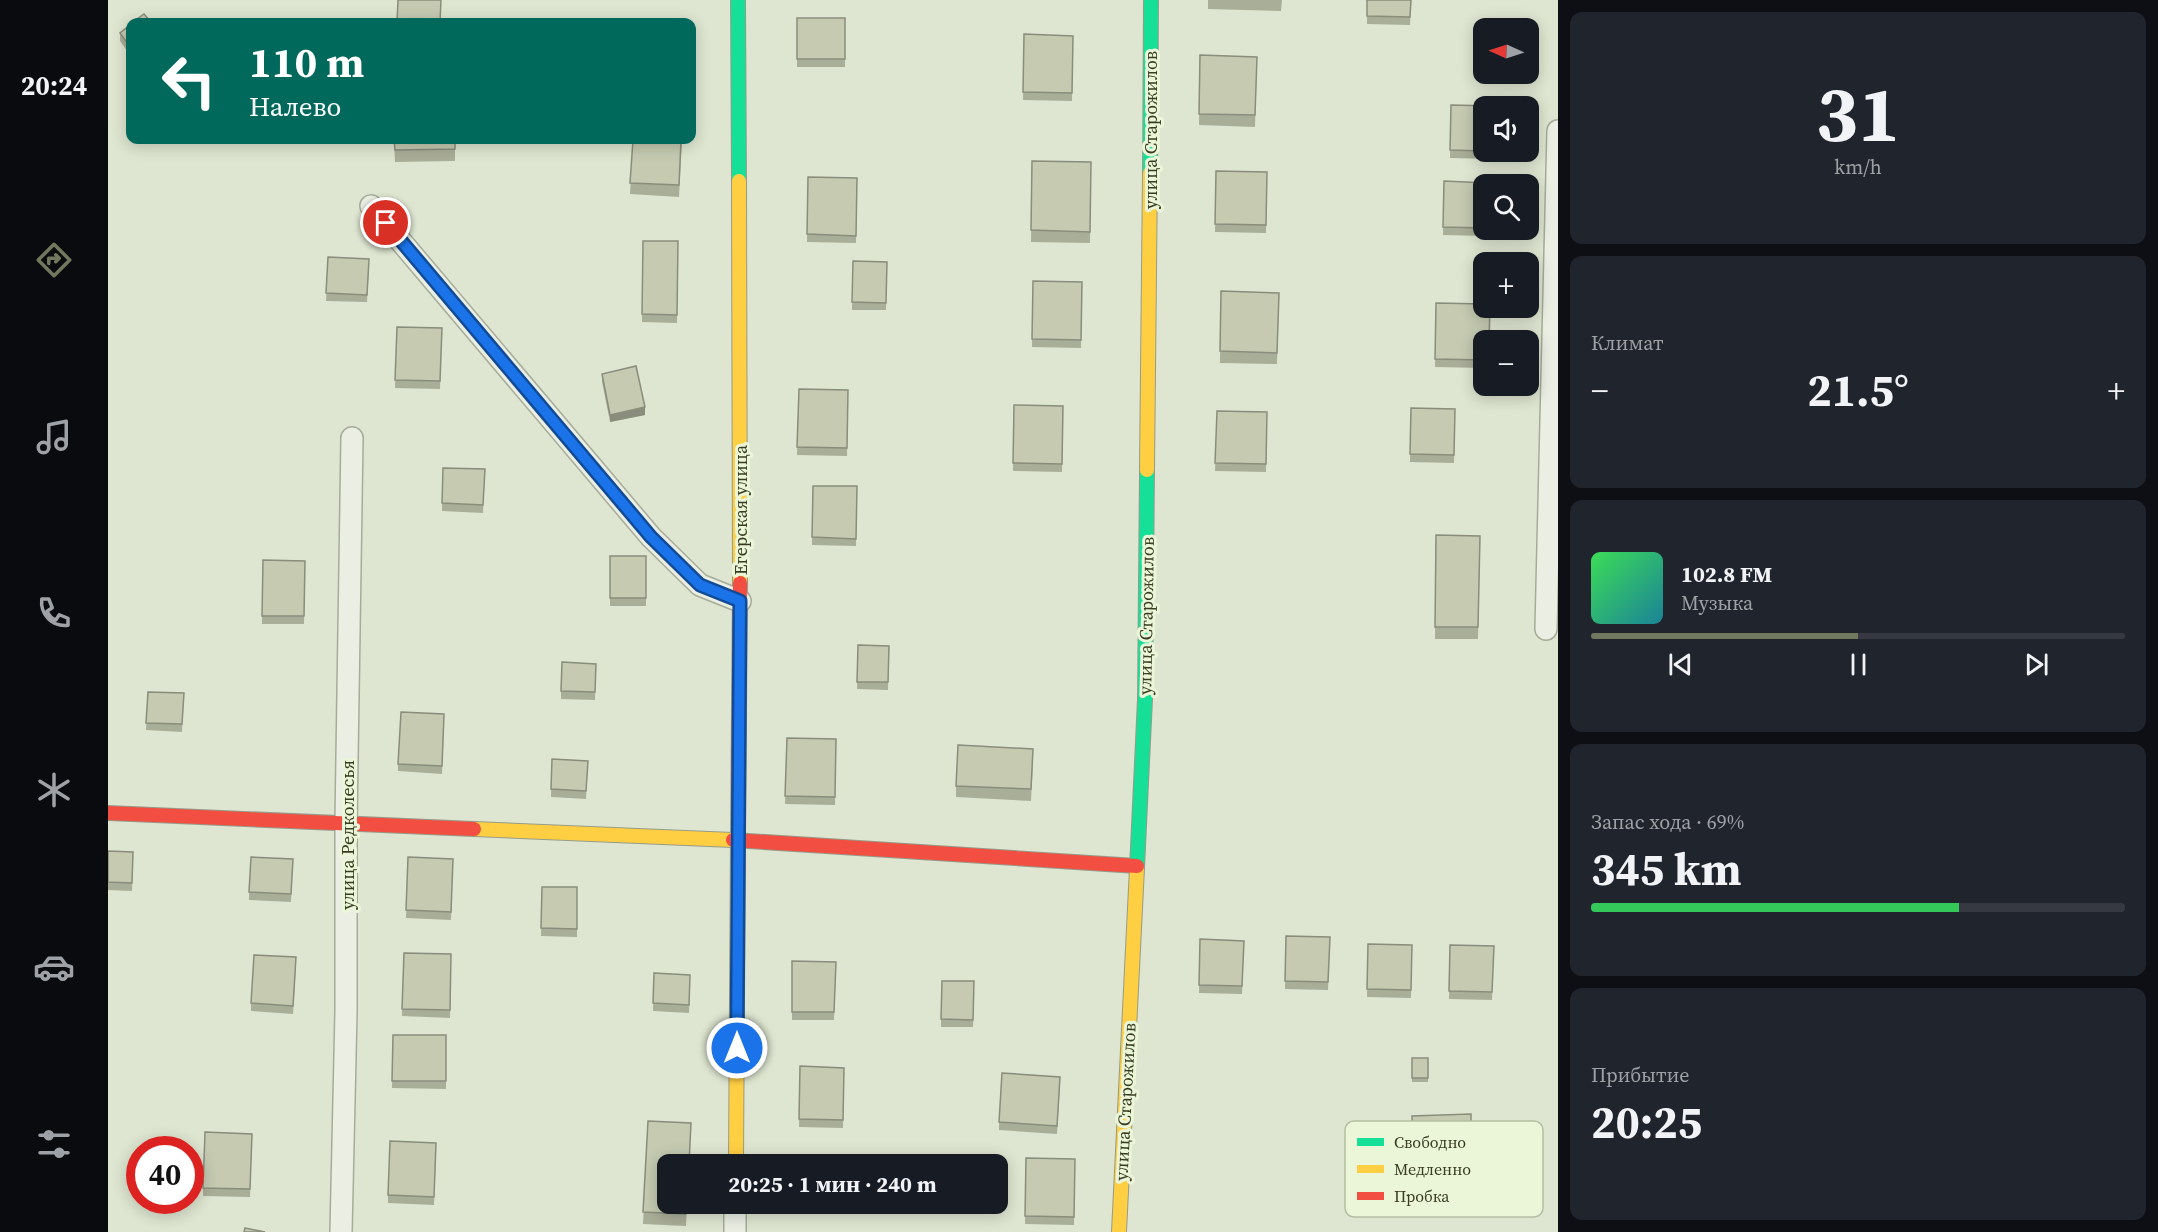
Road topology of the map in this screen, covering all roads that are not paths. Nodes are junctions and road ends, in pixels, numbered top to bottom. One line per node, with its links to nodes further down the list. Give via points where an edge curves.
1 (738, 0): 6 (street, Егерская улица)
2 (1151, 0): 11 (street, улица Старожилов, via 1145,699)
3 (1558, 131): 7 (street)
4 (371, 206): 6 (street, via 651,537 700,585)
5 (352, 438): 9 (street, улица Редколесья)
6 (740, 601): 10 (street, Егерская улица)
7 (1546, 629)
8 (108, 813): 9 (street)
9 (346, 822): 10 (street); 14 (street, улица Редколесья)
10 (738, 840): 11 (street); 12 (street, Егерская улица)
11 (1137, 866): 16 (street, улица Старожилов)
12 (736, 1154)
13 (735, 1214): 15 (street)
14 (341, 1232)
15 (735, 1232)
16 (1119, 1232)

